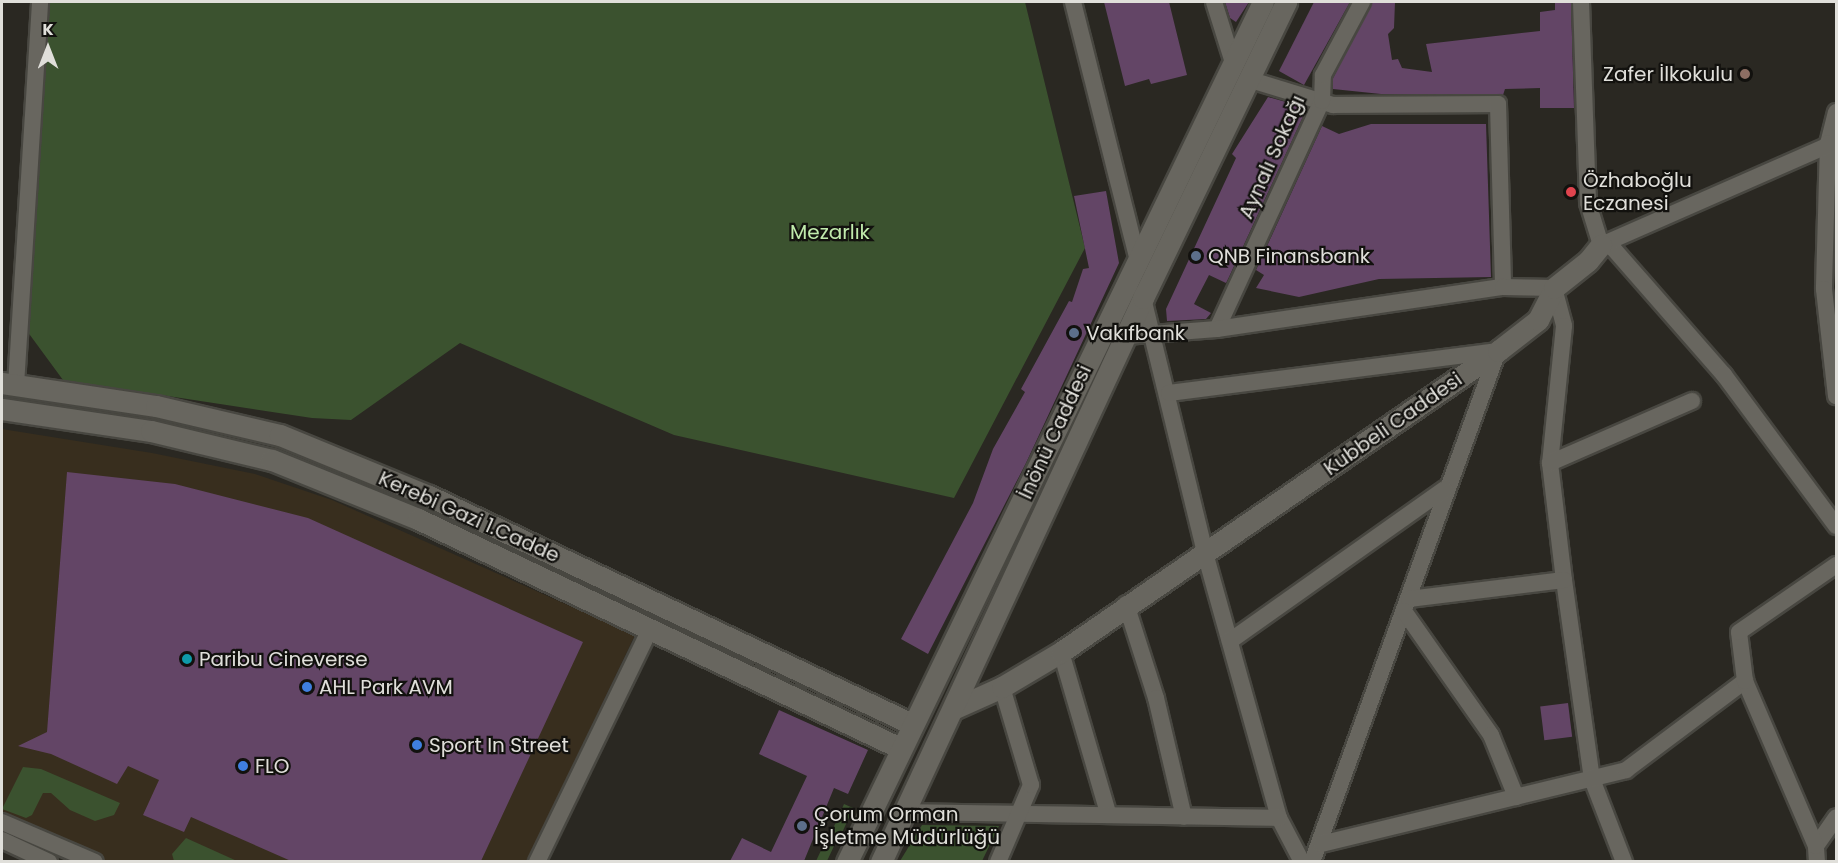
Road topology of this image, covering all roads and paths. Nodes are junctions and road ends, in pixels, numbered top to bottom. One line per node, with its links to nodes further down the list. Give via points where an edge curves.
1 (40, 2): 22 (street)
2 (1073, 2): 14 (street)
3 (1214, 2): 8 (street)
4 (1263, 2): 8 (street, İnönü Caddesi)
5 (1286, 2): 9 (street, İnönü Caddesi)
6 (1362, 2): 10 (street, Aynalı Sokağı, via 1323,75)
7 (1581, 2): 13 (street, via 1588,203)
8 (1234, 66): 14 (street, İnönü Caddesi)
9 (1251, 80): 10 (street); 17 (street, İnönü Caddesi)
10 (1322, 101): 15 (street, via 1333,105 1498,104); 18 (street, Aynalı Sokağı)
11 (1836, 112): 12 (street)
12 (1832, 143): 13 (street); 24 (street, via 1824,289)
13 (1601, 244): 16 (street, Kubbeli Caddesi, via 1588,261); 29 (street, via 1612,247 1724,375)
14 (1138, 258): 17 (street); 42 (street, İnönü Caddesi)
15 (1503, 287): 16 (street); 18 (street)
16 (1554, 288): 21 (street, Kubbeli Caddesi, via 1538,320); 27 (street, via 1564,326)
17 (1143, 298): 19 (street, İnönü Caddesi); 20 (street)
18 (1217, 329): 20 (street)
19 (1126, 336): 20 (street); 41 (street, İnönü Caddesi)
20 (1154, 337): 23 (street)
21 (1498, 351): 23 (street); 28 (street); 30 (street, Kubbeli Caddesi)
22 (9, 384): 35 (street, Kerebi Gazi 1.Cadde, via 156,406 280,435 429,496)
23 (1169, 393): 30 (street)
24 (1836, 396)
25 (1692, 401): 27 (street)
26 (2, 409): 36 (street, Kerebi Gazi 1.Cadde, via 151,430 272,460 418,519)
27 (1550, 463): 32 (street)
28 (1445, 489): 34 (street); 37 (street)
29 (1836, 526)
30 (1205, 553): 33 (street, Kubbeli Caddesi); 37 (street)
31 (1836, 565): 39 (street, via 1738,632)
32 (1564, 580): 34 (street); 44 (street)
33 (1126, 604): 38 (street, Kubbeli Caddesi); 49 (street, via 1156,699)
34 (1406, 605): 45 (street, via 1491,735); 54 (street)
35 (662, 606): 36 (street); 42 (street, Kerebi Gazi 1.Cadde)
36 (650, 629): 43 (street, Kerebi Gazi 1.Cadde); 58 (street)
37 (1230, 641): 51 (street)
38 (1061, 652): 40 (street, Kubbeli Caddesi); 48 (street)
39 (1745, 681): 44 (street, via 1626,770); 55 (street)
40 (1002, 687): 41 (street, Kubbeli Caddesi); 47 (street, via 1031,786)
41 (953, 709): 46 (street, İnönü Caddesi)
42 (912, 724): 43 (street, İnönü Caddesi)
43 (900, 748): 59 (street, İnönü Caddesi)
44 (1592, 779): 45 (street); 64 (street)
45 (1515, 797): 54 (street)
46 (905, 812): 47 (street); 60 (street, İnönü Caddesi)
47 (1020, 813): 48 (street); 61 (street)
48 (1108, 813): 49 (street)
49 (1184, 817): 51 (street)
50 (1836, 817): 55 (street)
51 (1279, 818): 62 (street)
52 (2, 822): 57 (street)
53 (2, 840): 56 (street)
54 (1321, 844): 63 (street)
55 (1817, 854)
56 (49, 861)
57 (95, 861)
58 (537, 861)
59 (847, 861)
60 (881, 861)
61 (998, 861)
62 (1302, 861)
63 (1312, 861)
64 (1624, 861)

